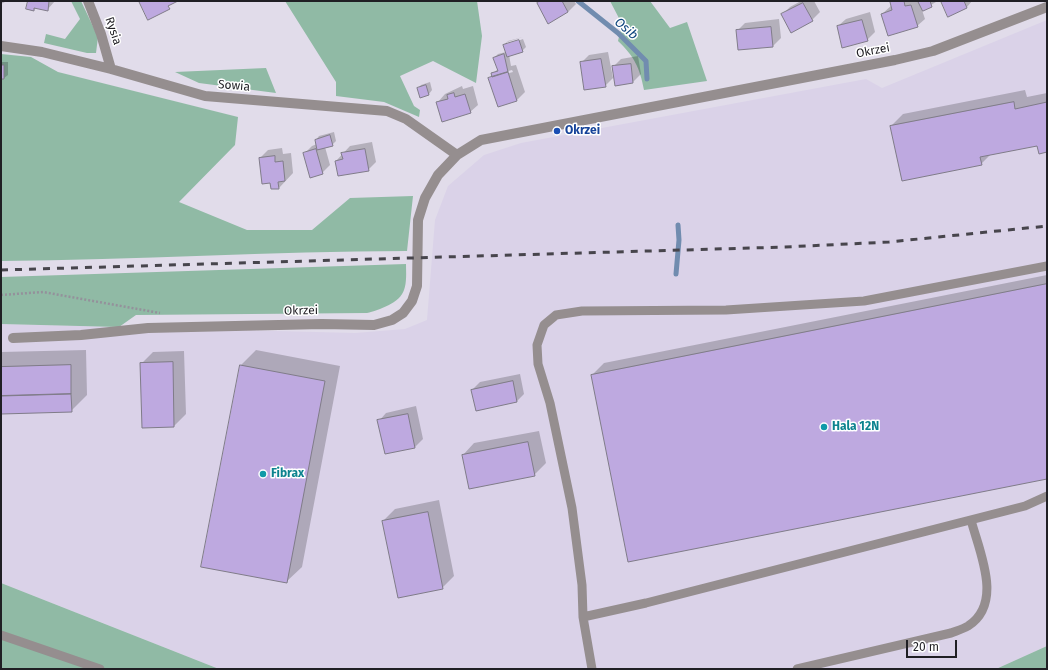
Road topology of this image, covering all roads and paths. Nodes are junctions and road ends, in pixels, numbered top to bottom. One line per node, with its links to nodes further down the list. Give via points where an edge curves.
1 (88, 1): 4 (street, Rysia)
2 (1047, 7): 5 (street, Okrzei, via 925,53 481,140)
3 (1, 46): 4 (street, Sowia, via 42,52)
4 (111, 69): 5 (street, Sowia, via 205,96 387,111 406,119)
5 (457, 155): 9 (street, Okrzei, via 438,175 426,198 418,220 416,286 412,301 403,313 392,320 374,324 148,328 81,335)
6 (1047, 266): 12 (lane, via 864,301 726,310 582,311 556,315 544,325 537,346 538,364 550,403 572,508 582,585)
7 (1, 295): 8 (path, via 43,292)
8 (164, 314)
9 (13, 338)
10 (1047, 496): 11 (lane, via 1026,506)
11 (971, 520): 12 (lane); 16 (lane, via 988,585 986,602 978,617 968,626 951,633)
12 (583, 617): 15 (lane)
13 (1, 635): 14 (lane)
14 (100, 669)
15 (592, 669)
16 (797, 669)

